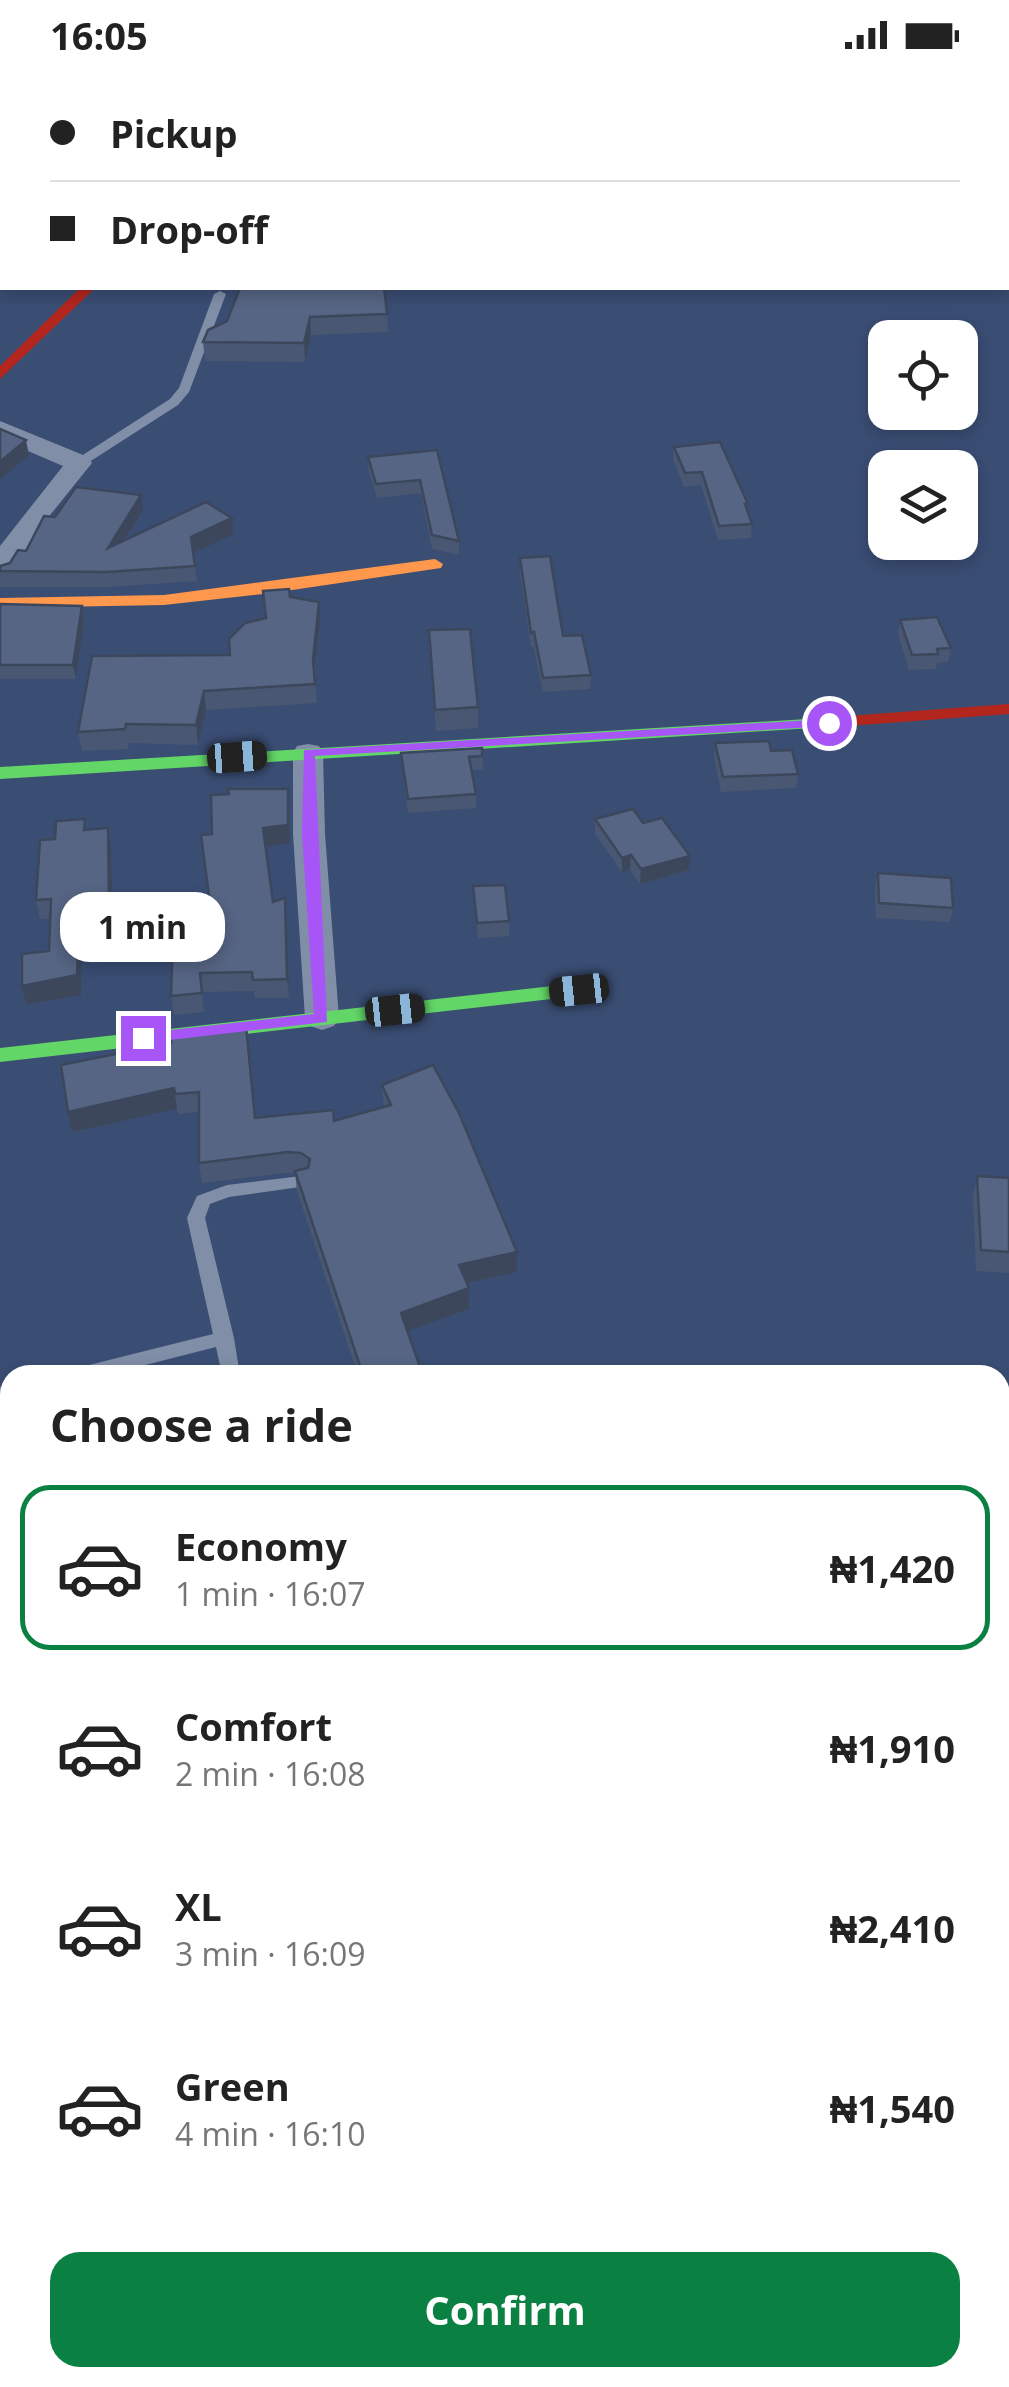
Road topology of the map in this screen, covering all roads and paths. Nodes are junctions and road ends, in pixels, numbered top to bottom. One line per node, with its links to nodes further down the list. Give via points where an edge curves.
1 (86, 290): 3 (street)
2 (220, 294): 5 (lane, via 174,402)
3 (0, 374)
4 (0, 428): 5 (street)
5 (79, 463): 7 (street, via 22,532)
6 (435, 564): 8 (street, via 145,606)
7 (0, 571)
8 (0, 603)
9 (1009, 709): 10 (street)
10 (308, 752): 11 (street); 13 (street)
11 (0, 772)
12 (579, 990): 13 (street)
13 (322, 1018): 14 (street)
14 (0, 1054)
15 (301, 1182): 16 (lane, via 203,1200 196,1218)
16 (224, 1338): 17 (lane); 18 (lane)
17 (117, 1365)
18 (229, 1365)

